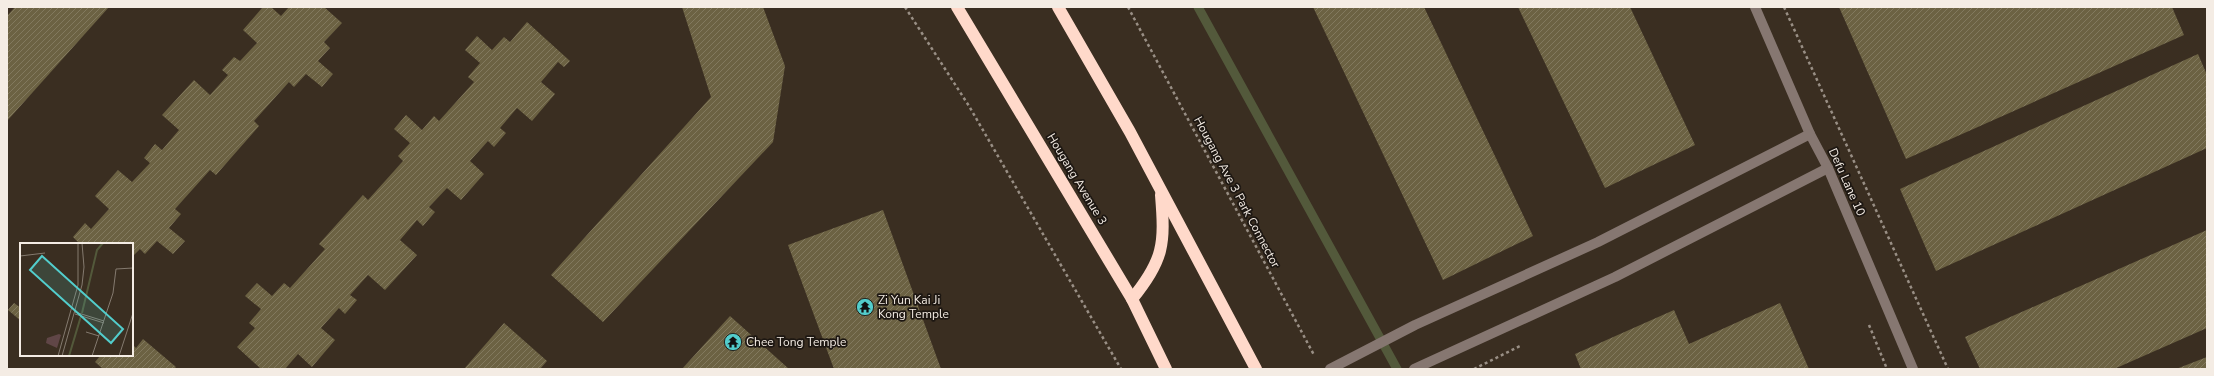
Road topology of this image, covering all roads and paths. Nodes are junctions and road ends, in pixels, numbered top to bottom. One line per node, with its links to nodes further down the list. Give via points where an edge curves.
1 (905, 7): 12 (path, via 969,106)
2 (957, 7): 10 (highway, Hougang Avenue 3)
3 (1058, 7): 9 (highway)
4 (1128, 7): 11 (path, Hougang Ave 3 Park Connector, via 1316,359)
5 (1755, 7): 7 (lane, Defu Lane 10)
6 (1784, 7): 18 (path)
7 (1810, 134): 8 (lane, Defu Lane 10); 11 (lane, via 1598,242 1415,325)
8 (1828, 168): 16 (lane, via 1615,277); 17 (lane, Defu Lane 10)
9 (1161, 190): 10 (highway, via 1164,229 1159,259 1148,279); 14 (highway)
10 (1132, 299): 13 (highway, Hougang Avenue 3)
11 (1340, 364): 15 (lane)
12 (1121, 369)
13 (1166, 369)
14 (1256, 369)
15 (1330, 369)
16 (1414, 369)
17 (1914, 369)
18 (1948, 369)

